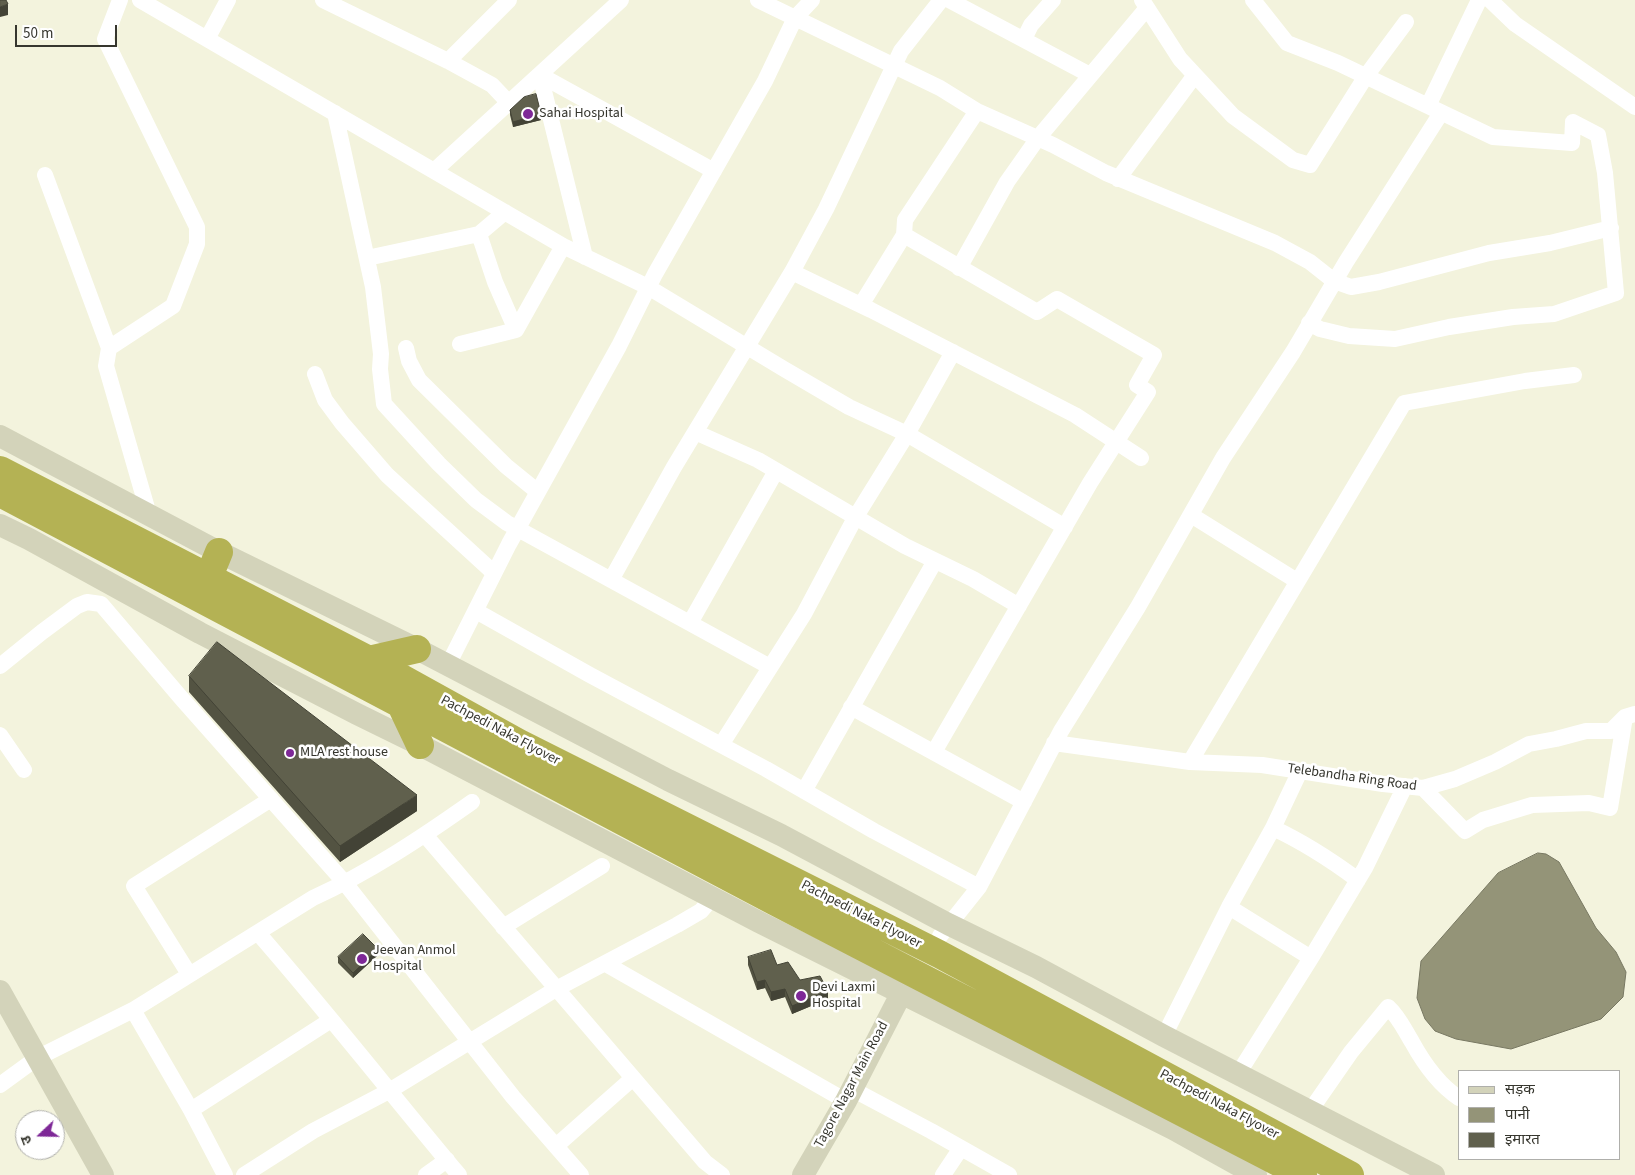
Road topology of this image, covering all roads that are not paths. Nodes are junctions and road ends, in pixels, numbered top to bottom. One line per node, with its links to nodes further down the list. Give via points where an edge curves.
1 (120, 0): 52 (street, via 105,39 197,227 197,244 174,306)
2 (140, 0): 18 (street)
3 (228, 0): 18 (street)
4 (323, 0): 20 (street)
5 (509, 0): 20 (street)
6 (621, 0): 22 (street)
7 (758, 0): 16 (street)
8 (812, 0): 16 (street)
9 (941, 0): 21 (street, via 901,51)
10 (949, 0): 19 (street)
11 (1053, 0): 19 (street, via 1031,25)
12 (1253, 0): 25 (street, via 1287,43)
13 (1479, 0): 28 (street)
14 (1490, 0): 27 (street, via 1515,24)
15 (1145, 4): 23 (street); 24 (street, via 1180,59)
16 (795, 18): 21 (street); 33 (street, via 765,81)
17 (1406, 22): 25 (street)
18 (207, 39): 30 (street)
19 (1024, 39): 23 (street)
20 (448, 61): 26 (street, via 492,85)
21 (895, 66): 29 (street); 44 (street)
22 (540, 75): 26 (street); 33 (street); 41 (street)
23 (1090, 75): 31 (street)
24 (1195, 75): 25 (street, via 1233,116 1293,160 1310,165); 35 (street)
25 (1366, 76): 28 (street)
26 (509, 103): 32 (street)
27 (1635, 107)
28 (1435, 109): 37 (street, via 1493,137 1572,143 1573,122 1598,135); 45 (street)
29 (977, 110): 31 (street); 39 (street, via 905,220)
30 (335, 114): 32 (street); 42 (street)
31 (1038, 138): 35 (street); 43 (street, via 1007,182)
32 (434, 171): 36 (street)
33 (714, 171): 46 (street)
34 (45, 175): 52 (street)
35 (1118, 179): 45 (street, via 1275,243 1310,262)
36 (505, 212): 38 (street); 40 (street)
37 (1611, 228): 45 (street, via 1489,253 1379,282 1351,286); 48 (street, via 1616,293 1554,314 1449,327 1395,339 1349,336)
38 (479, 234): 42 (street); 49 (street)
39 (904, 235): 43 (street); 47 (street)
40 (563, 246): 41 (street); 49 (street)
41 (585, 257): 46 (street)
42 (367, 258): 71 (street, via 374,287 384,404 476,500)
43 (960, 268): 60 (street, via 1037,312 1057,299 1154,355 1137,385 1148,392)
44 (792, 272): 47 (street); 51 (street)
45 (1334, 281): 48 (street)
46 (648, 287): 51 (street); 64 (street)
47 (861, 305): 54 (street)
48 (1309, 323): 67 (street, via 1223,458)
49 (516, 330): 50 (street)
50 (460, 344)
51 (746, 346): 57 (street); 58 (street, via 849,407)
52 (109, 348): 66 (street, via 106,366)
53 (406, 348): 64 (street, via 419,380 506,466)
54 (953, 352): 58 (street); 60 (street, via 1075,416)
55 (315, 374): 74 (street, via 325,400 387,475)
56 (1574, 375): 77 (street, via 1404,403)
57 (696, 432): 63 (street); 76 (street)
58 (907, 434): 68 (street); 70 (street)
59 (0, 436): 66 (main road)
60 (1116, 443): 61 (street); 70 (street)
61 (1141, 458)
62 (0, 470): 75 (highway, Pachpedi Naka Flyover)
63 (776, 471): 68 (street); 80 (street)
64 (538, 492): 71 (street)
65 (0, 493): 86 (highway, Pachpedi Naka Flyover)
66 (149, 515): 72 (main road)
67 (1191, 515): 77 (street); 91 (street)
68 (855, 518): 73 (street); 85 (street, via 804,614)
69 (0, 525): 92 (main road, via 200,633)
70 (1065, 527): 78 (street)
71 (518, 528): 74 (street); 76 (street)
72 (219, 552): 75 (highway); 81 (main road)
73 (935, 560): 78 (street); 87 (street)
74 (494, 574): 79 (street)
75 (208, 579): 82 (highway, Pachpedi Naka Flyover)
76 (611, 580): 80 (street)
77 (1297, 581): 95 (street)
78 (1018, 606): 94 (street)
79 (476, 611): 83 (street); 93 (street)
80 (690, 623): 85 (street)
81 (417, 649): 82 (highway); 83 (main road)
82 (369, 660): 89 (highway, Pachpedi Naka Flyover)
83 (448, 665): 113 (main road, via 659,776 781,835)
84 (0, 666): 101 (street, via 77,606 87,602 101,604)
85 (770, 666): 93 (street)
86 (401, 705): 89 (highway, Pachpedi Naka Flyover); 92 (highway)
87 (851, 706): 94 (street); 100 (street)
88 (1630, 715): 99 (street, Telebandha Ring Road, via 1611,731 1586,731 1529,744 1487,766); 99 (street, via 1610,808 1588,803 1532,805 1483,820 1465,831)
89 (464, 726): 148 (highway, Pachpedi Naka Flyover, via 791,910); 149 (highway, Pachpedi Naka Flyover, via 528,747 940,954)
90 (0, 735): 96 (street)
91 (1054, 743): 95 (street, Telebandha Ring Road); 103 (street)
92 (420, 745): 110 (main road)
93 (721, 745): 100 (street)
94 (934, 752): 103 (street)
95 (1190, 762): 97 (street, Telebandha Ring Road)
96 (24, 770)
97 (1300, 771): 98 (street, Telebandha Ring Road); 104 (street)
98 (1405, 786): 99 (street, Telebandha Ring Road); 107 (street)
99 (1423, 788)
100 (804, 791): 109 (street)
101 (271, 799): 108 (street); 117 (street, via 134,886)
102 (472, 802): 105 (street)
103 (1024, 802): 109 (street)
104 (1273, 828): 107 (street, via 1328,858); 111 (street)
105 (424, 836): 108 (street); 112 (street)
106 (602, 866): 112 (street)
107 (1358, 880): 115 (street)
108 (345, 883): 114 (street, via 313,898); 124 (street)
109 (978, 887): 113 (street)
110 (712, 898): 116 (street, via 701,911 677,926); 119 (main road)
111 (1229, 907): 115 (street); 123 (street)
112 (503, 927): 118 (street)
113 (944, 930): 123 (main road, via 1036,968)
114 (258, 932): 117 (street); 122 (street)
115 (1311, 958): 126 (street)
116 (606, 964): 118 (street); 130 (street)
117 (189, 974): 121 (street)
118 (556, 989): 124 (street); 127 (street)
119 (904, 990): 130 (main road, Tagore Nagar Main Road); 147 (main road)
120 (0, 991): 125 (main road)
121 (133, 1010): 125 (street); 132 (street)
122 (331, 1020): 129 (street); 132 (street)
123 (1164, 1036): 126 (main road)
124 (470, 1042): 129 (street); 134 (street)
125 (37, 1058): 128 (street); 137 (main road)
126 (1238, 1074): 133 (main road)
127 (633, 1078): 134 (street); 143 (street, via 705,1162)
128 (0, 1085)
129 (389, 1091): 136 (street); 139 (street, via 313,1132)
130 (849, 1095): 135 (street); 144 (main road, Tagore Nagar Main Road)
131 (1458, 1097): 133 (street, via 1426,1064 1388,1007)
132 (191, 1110): 138 (street)
133 (1310, 1111): 150 (main road)
134 (556, 1146): 142 (street)
135 (960, 1148): 145 (street); 146 (street)
136 (447, 1160): 140 (street); 141 (street)
137 (102, 1175)
138 (225, 1175)
139 (244, 1175)
140 (426, 1175)
141 (459, 1175)
142 (581, 1175)
143 (722, 1175)
144 (803, 1175)
145 (943, 1175)
146 (1009, 1175)
147 (1255, 1175)
148 (1303, 1175)
149 (1350, 1175)
150 (1434, 1175)

